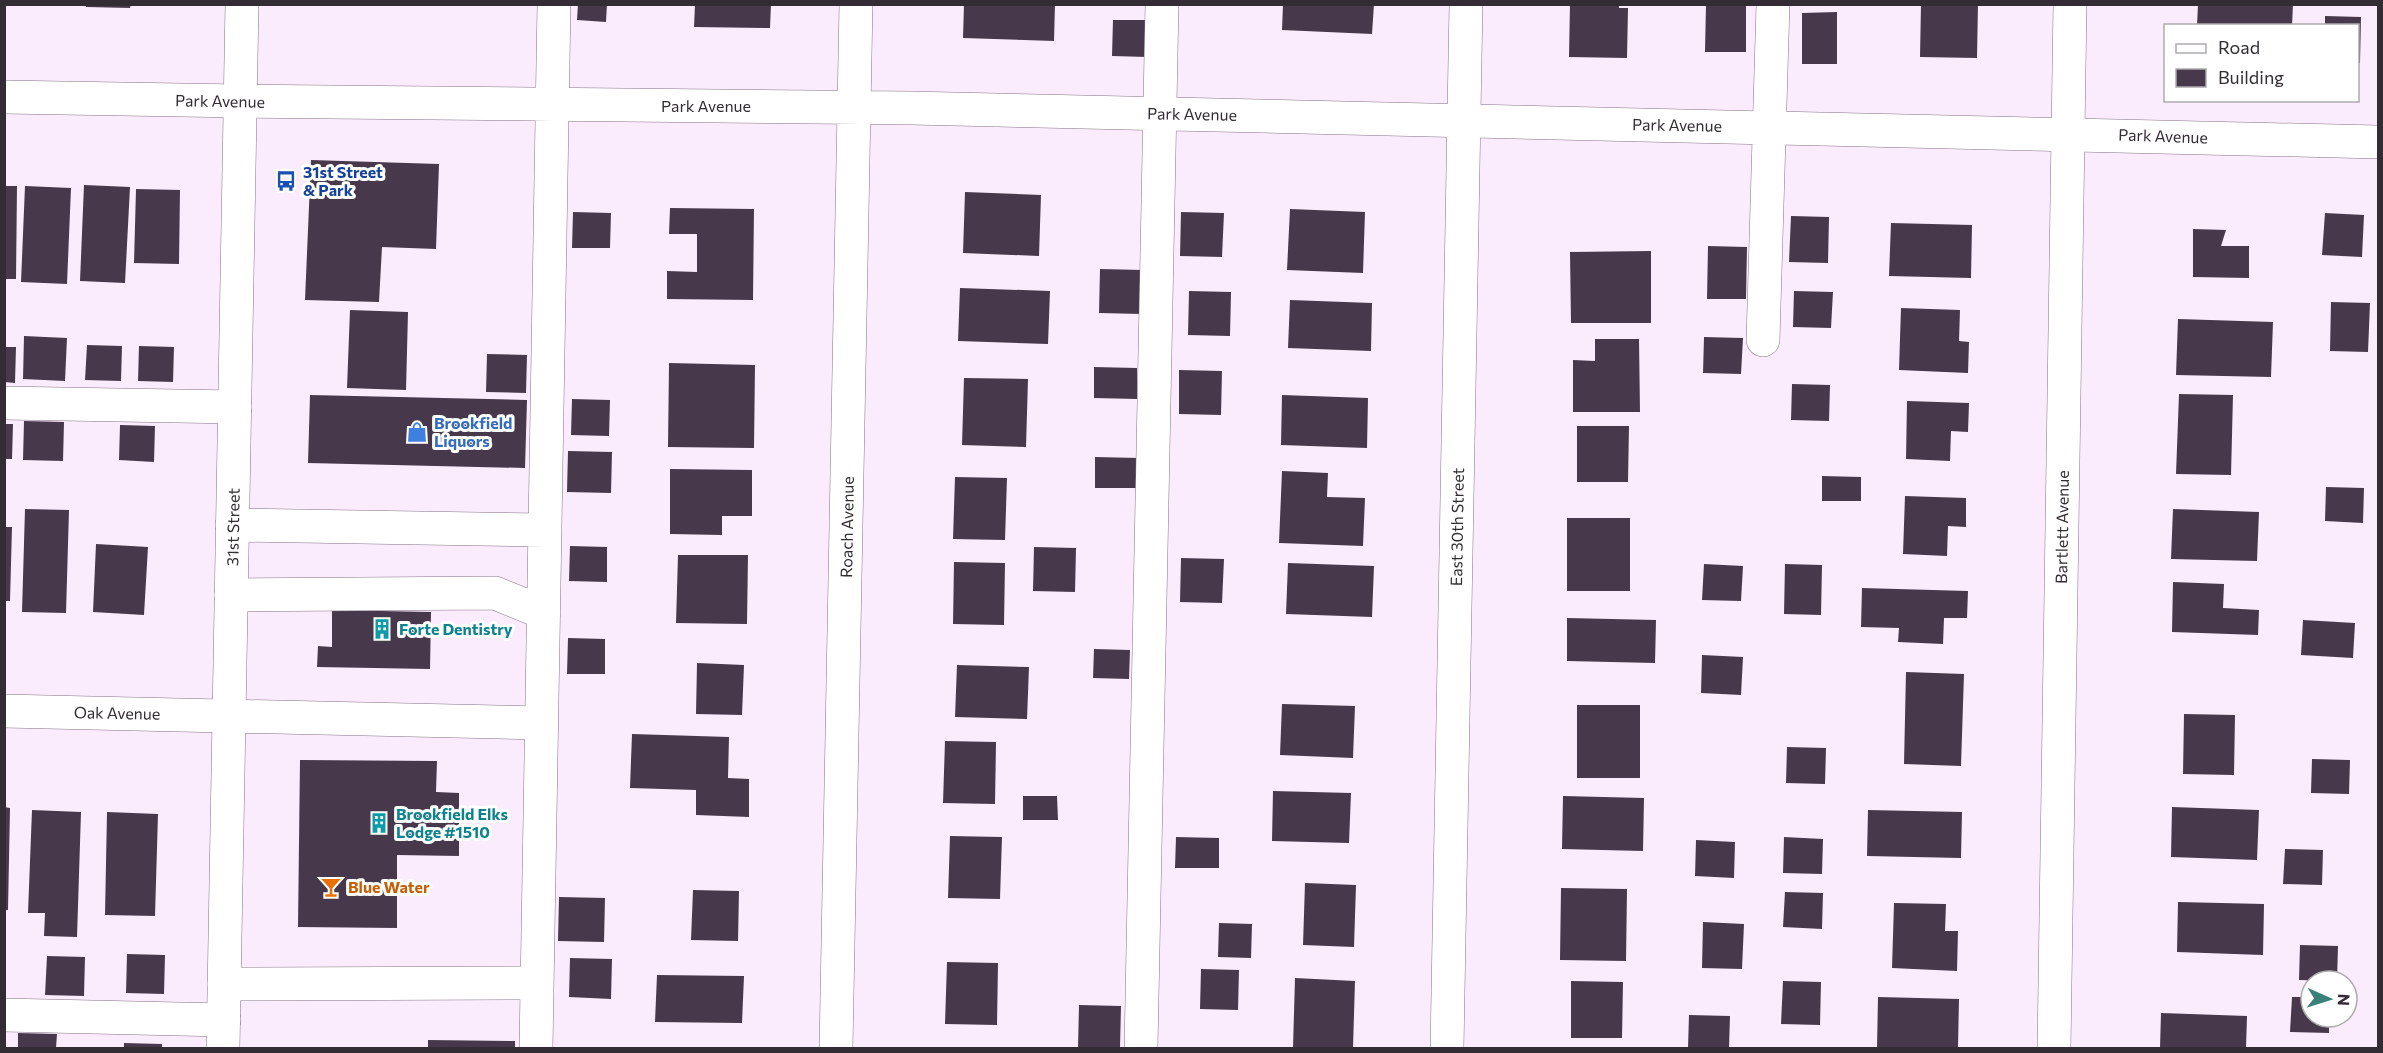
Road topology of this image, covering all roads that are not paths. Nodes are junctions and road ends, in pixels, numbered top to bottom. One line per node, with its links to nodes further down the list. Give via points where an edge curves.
1 (242, 4): 9 (street, 31st Street)
2 (554, 4): 10 (street)
3 (856, 4): 11 (street, Roach Avenue)
4 (1162, 4): 12 (street)
5 (1466, 4): 13 (street, East 30th Street)
6 (1773, 4): 14 (street)
7 (2070, 4): 15 (street, Bartlett Avenue)
8 (4, 97): 9 (street, Park Avenue)
9 (240, 101): 10 (street, Park Avenue); 19 (street, 31st Street)
10 (552, 104): 11 (street, Park Avenue); 21 (street)
11 (855, 107): 12 (street, Park Avenue); 32 (street, Roach Avenue)
12 (1160, 114): 13 (street, Park Avenue); 33 (street)
13 (1464, 120): 14 (street, Park Avenue); 34 (street, East 30th Street)
14 (1770, 127): 15 (street, Park Avenue); 17 (street)
15 (2068, 134): 16 (street, Park Avenue); 35 (street, Bartlett Avenue)
16 (2379, 142)
17 (1763, 340)
18 (4, 402): 19 (street)
19 (235, 407): 20 (street, 31st Street)
20 (232, 525): 21 (street); 22 (street, 31st Street)
21 (545, 530): 23 (street)
22 (231, 595): 23 (street, via 495,593); 25 (street, 31st Street)
23 (544, 613): 26 (street)
24 (4, 711): 25 (street, Oak Avenue)
25 (229, 716): 26 (street, Oak Avenue); 28 (street, 31st Street)
26 (541, 723): 27 (street)
27 (537, 983): 28 (street); 31 (street)
28 (224, 984): 30 (street, 31st Street)
29 (4, 1015): 30 (street)
30 (224, 1034)
31 (536, 1048)
32 (836, 1048)
33 (1142, 1048)
34 (1447, 1048)
35 (2054, 1048)

